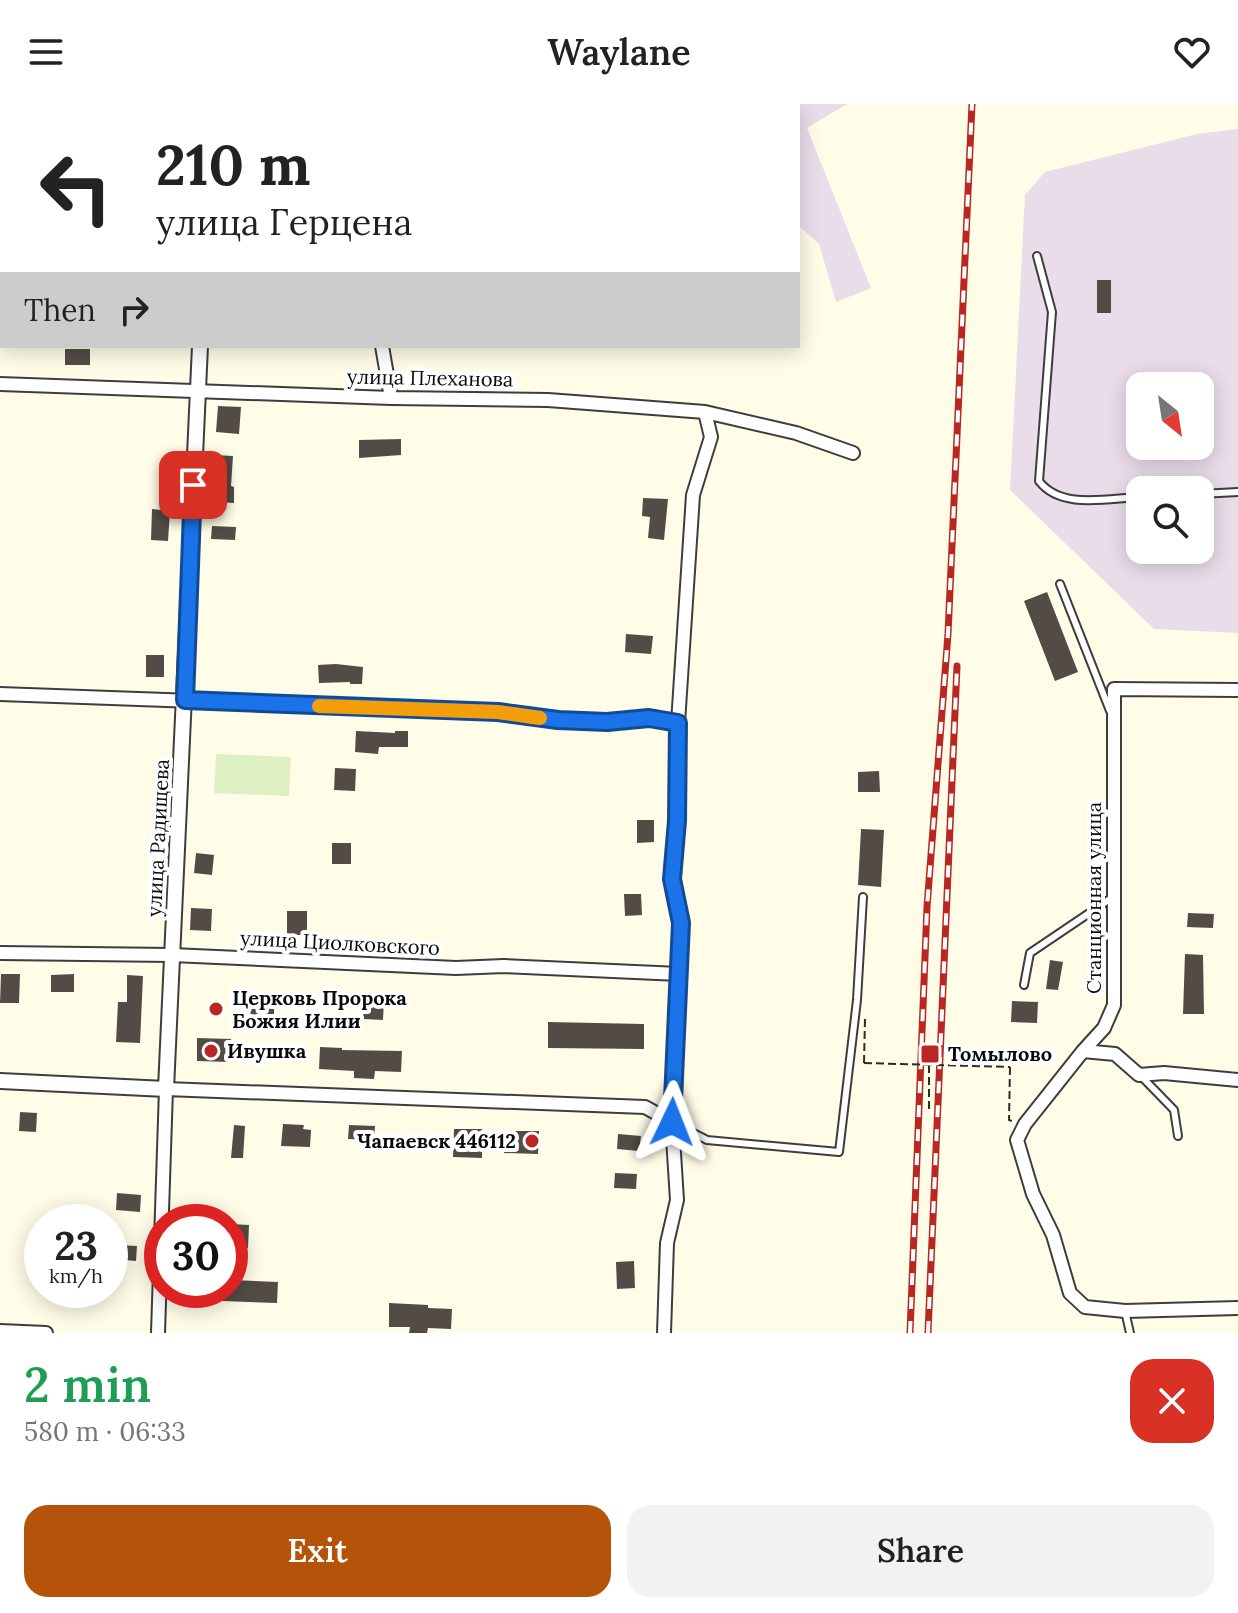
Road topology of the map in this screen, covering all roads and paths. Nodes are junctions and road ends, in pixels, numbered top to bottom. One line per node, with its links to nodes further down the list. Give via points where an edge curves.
1 (1037, 256): 11 (lane, via 1052,312 1039,481 1060,498)
2 (200, 348): 5 (street, улица Радищева)
3 (382, 348): 6 (street)
4 (0, 384): 5 (street, улица Плеханова)
5 (198, 392): 6 (street, улица Плеханова); 15 (street, улица Радищева)
6 (391, 398): 7 (street, улица Плеханова, via 548,400)
7 (705, 412): 8 (street, улица Плеханова, via 796,433); 17 (street, via 711,437 693,495)
8 (853, 453)
9 (1238, 492): 10 (lane)
10 (1214, 493)
11 (1126, 497)
12 (1060, 584): 16 (lane)
13 (1238, 690): 16 (street, Станционная улица, via 1114,689)
14 (0, 694): 15 (street)
15 (185, 700): 17 (street); 21 (street, улица Радищева)
16 (1114, 719): 18 (street, Станционная улица)
17 (678, 723): 22 (street, via 672,879 681,923)
18 (1114, 896): 23 (lane, via 1030,953); 25 (street, Станционная улица, via 1114,1005)
19 (863, 897): 35 (lane, via 839,1152 707,1140)
20 (0, 953): 21 (street, улица Циолковского)
21 (172, 955): 22 (street, улица Циолковского); 32 (street, улица Радищева)
22 (679, 974): 35 (street)
23 (1024, 985)
24 (865, 1011): 28 (path, bridge, via 864,1063)
25 (1104, 1028): 26 (street, Станционная улица); 27 (street)
26 (1083, 1051): 27 (street); 38 (street, Станционная улица, via 1017,1140 1070,1293 1085,1307)
27 (1115, 1054): 29 (street)
28 (929, 1065): 33 (path); 34 (path, bridge, via 1010,1067)
29 (1139, 1075): 30 (street); 36 (lane, via 1174,1110)
30 (1238, 1080)
31 (0, 1081): 32 (street)
32 (166, 1089): 35 (street, via 645,1107); 41 (street, улица Радищева)
33 (929, 1109)
34 (1009, 1120)
35 (672, 1122): 42 (street, via 677,1200 667,1243)
36 (1178, 1136)
37 (1238, 1308): 38 (street)
38 (1125, 1311): 43 (lane)
39 (0, 1331): 40 (street)
40 (46, 1333)
41 (158, 1333)
42 (664, 1333)
43 (1130, 1333)

